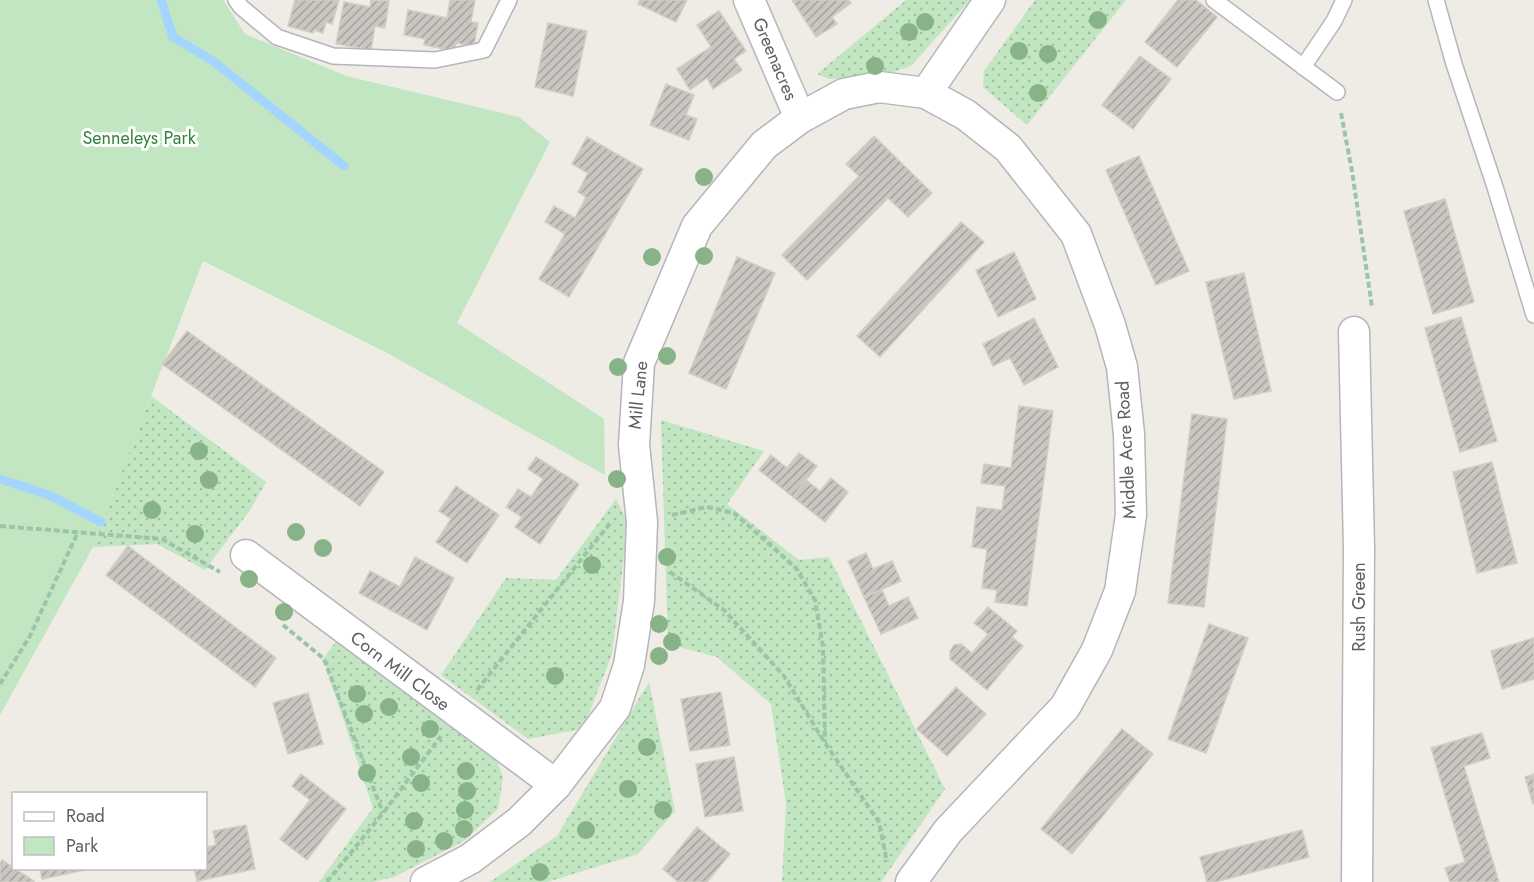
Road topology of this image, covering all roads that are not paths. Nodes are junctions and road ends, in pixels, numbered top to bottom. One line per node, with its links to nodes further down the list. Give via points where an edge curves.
1 (236, 0): 2 (lane, via 277,37 333,56 435,60 484,50)
2 (509, 0)
3 (749, 0): 11 (street, Greenacres)
4 (990, 0): 10 (street)
5 (1214, 0): 8 (lane)
6 (1344, 0): 8 (lane)
7 (1436, 0): 12 (lane)
8 (1303, 67): 9 (lane)
9 (1337, 92)
10 (926, 93): 11 (street, Mill Lane, via 879,87 856,91); 16 (street, Middle Acre Road, via 966,115 1008,148 1076,234 1122,366 1131,515 1120,591 1097,650 1065,707)
11 (800, 118): 15 (street, Mill Lane, via 764,145 697,226 639,363 634,445 642,552 629,665 615,708)
12 (1534, 315)
13 (1354, 332): 18 (street, Rush Green, via 1359,547)
14 (246, 555): 15 (street, Corn Mill Close)
15 (556, 785): 17 (street, Mill Lane, via 519,822 470,858)
16 (900, 877)
17 (426, 882)
18 (1357, 882)

